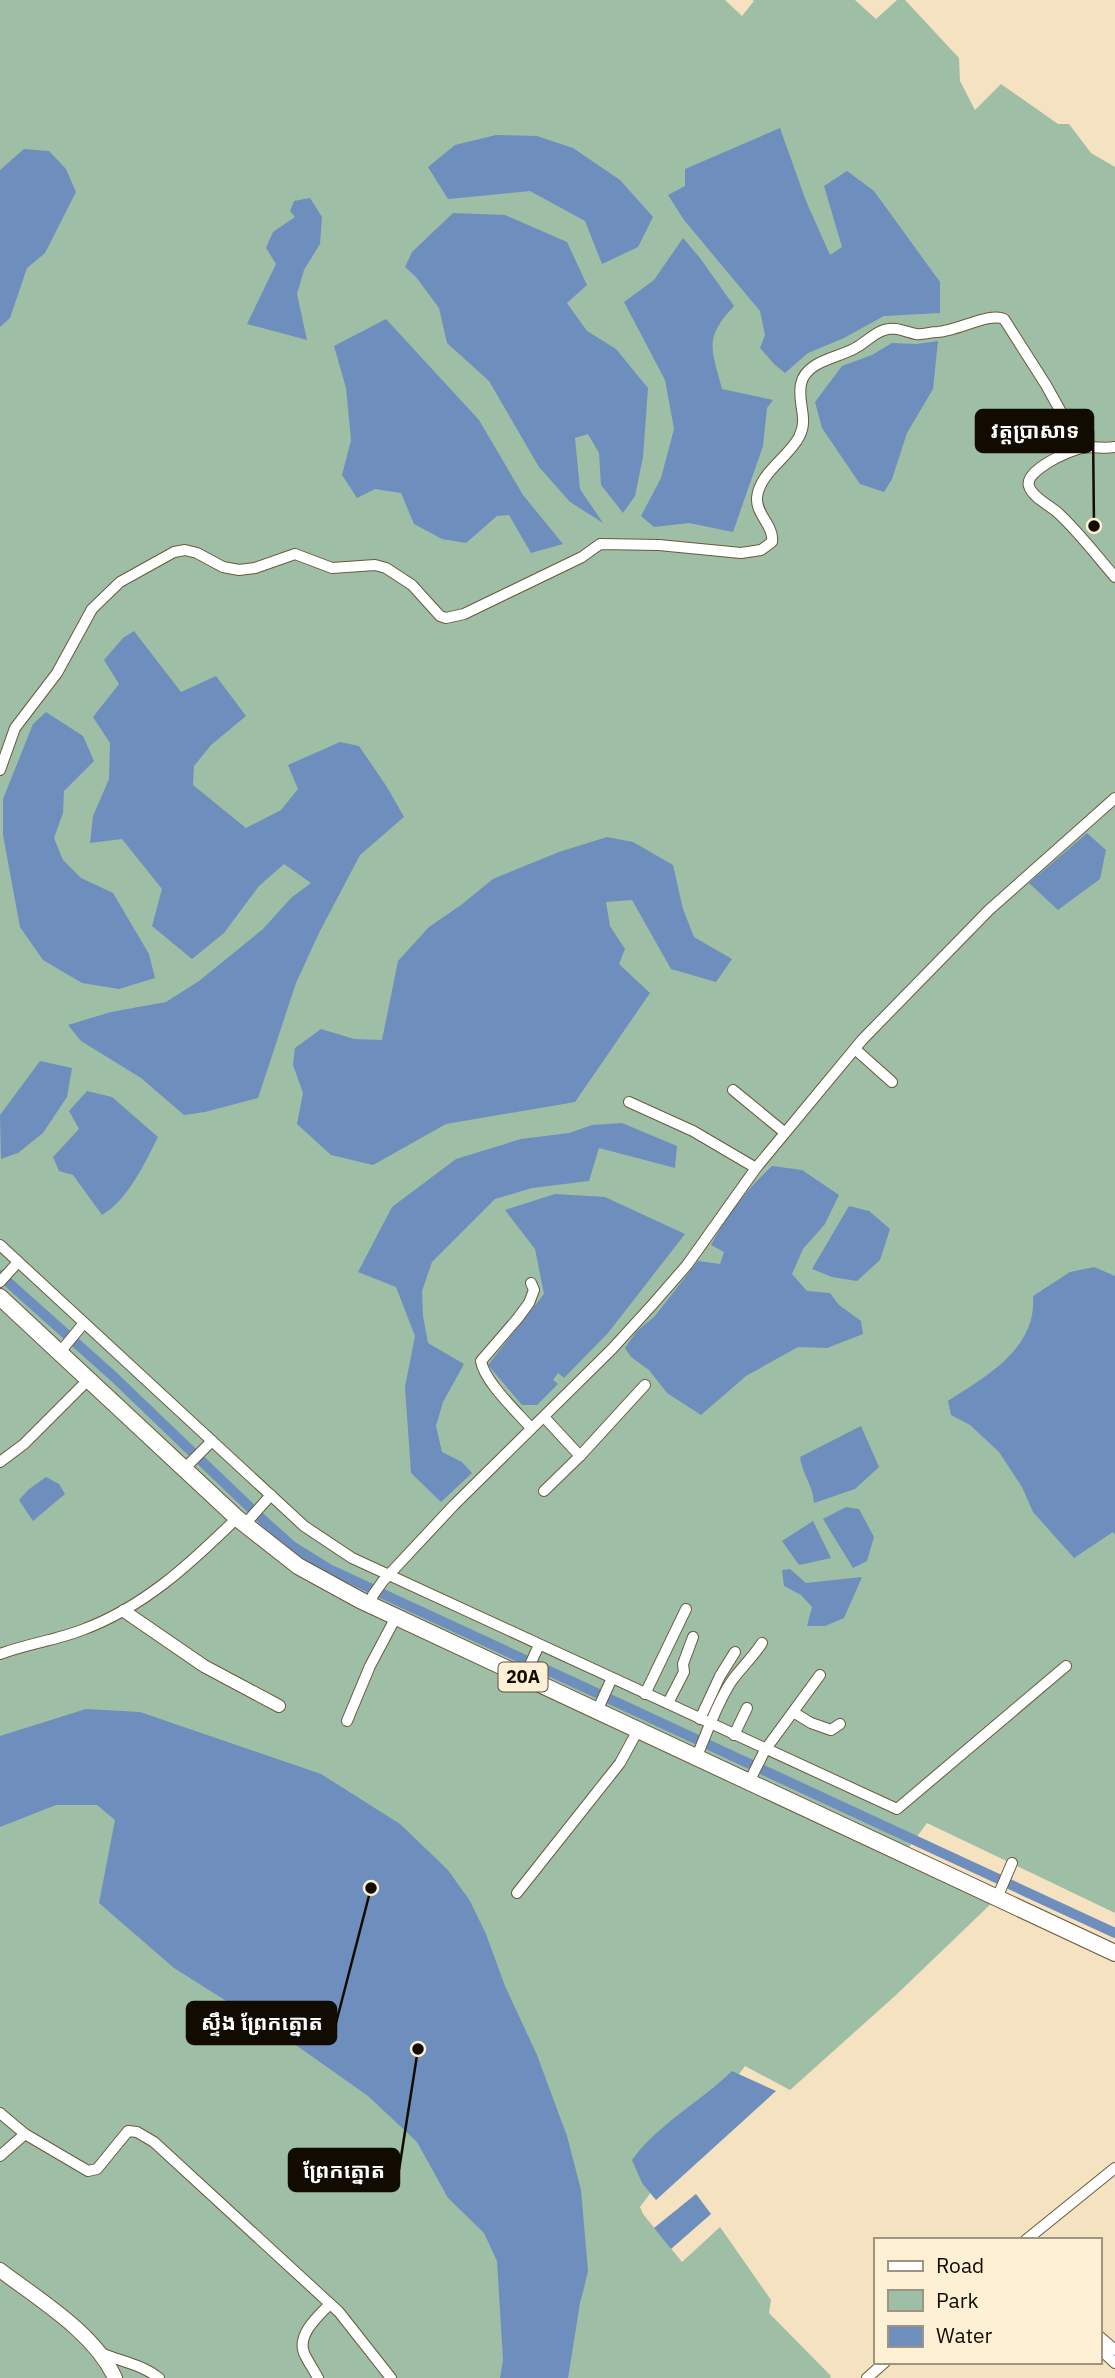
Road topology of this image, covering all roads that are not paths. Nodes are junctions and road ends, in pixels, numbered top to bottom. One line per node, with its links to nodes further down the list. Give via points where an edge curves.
1 (1115, 447): 2 (street)
2 (1081, 448): 3 (street, via 1033,472 1028,485); 4 (street, via 1004,319 992,316 957,329 921,334 885,329 805,374 801,434 767,476 757,498 773,536 767,547 741,554 600,544 469,612 446,618 400,576 375,565 332,568 295,554 239,570 223,568 197,553 174,552 120,582 92,609 57,673 15,728)
3 (1115, 577)
4 (0, 770)
5 (1115, 798): 6 (street, via 989,910)
6 (855, 1049): 7 (street); 10 (street)
7 (892, 1083)
8 (733, 1090): 10 (street)
9 (629, 1102): 11 (street, via 693,1130)
10 (785, 1132): 11 (street)
11 (756, 1168): 21 (street, via 687,1265)
12 (0, 1245): 13 (street)
13 (15, 1265): 14 (street); 17 (street)
14 (1, 1281)
15 (531, 1283): 22 (street, via 534,1290 529,1303 481,1362 488,1378)
16 (0, 1297): 18 (main road, 20A)
17 (84, 1323): 18 (street); 23 (street)
18 (60, 1352): 19 (main road, 20A)
19 (89, 1379): 25 (street); 26 (main road, 20A)
20 (645, 1385): 24 (street)
21 (544, 1417): 22 (street); 24 (street)
22 (531, 1428): 30 (street)
23 (208, 1444): 26 (street); 28 (street)
24 (579, 1456): 27 (street)
25 (0, 1462)
26 (188, 1464): 29 (main road, 20A)
27 (544, 1491)
28 (271, 1495): 29 (street); 30 (street, via 304,1526)
29 (241, 1521): 31 (main road, 20A, via 298,1566); 33 (street)
30 (386, 1578): 31 (street); 37 (street)
31 (371, 1600): 34 (main road, 20A)
32 (686, 1609): 44 (street)
33 (124, 1611): 39 (street, via 79,1631); 47 (street, via 205,1666)
34 (396, 1617): 42 (main road, 20A); 50 (street)
35 (694, 1637): 45 (street, via 684,1672)
36 (762, 1643): 52 (street)
37 (539, 1645): 42 (street); 43 (street)
38 (735, 1652): 52 (street, via 720,1676)
39 (0, 1654)
40 (1066, 1666): 56 (street, via 897,1809)
41 (820, 1675): 49 (street)
42 (524, 1678): 46 (main road, 20A)
43 (610, 1681): 44 (street); 46 (street)
44 (645, 1694): 45 (street)
45 (667, 1703): 52 (street)
46 (599, 1705): 53 (main road, 20A)
47 (279, 1706)
48 (747, 1708): 54 (street)
49 (793, 1712): 51 (street, via 831,1730); 56 (street)
50 (347, 1721)
51 (840, 1724)
52 (706, 1725): 54 (street); 55 (street)
53 (638, 1730): 55 (main road, 20A); 59 (street, via 620,1763)
54 (734, 1735): 56 (street)
55 (699, 1752): 57 (main road, 20A)
56 (764, 1752): 57 (street)
57 (752, 1777): 60 (main road, 20A)
58 (1010, 1868): 60 (street)
59 (517, 1892)
60 (999, 1893): 61 (main road, 20A)
61 (1115, 1953)
62 (0, 2113): 63 (street)
63 (25, 2134): 64 (street); 68 (street, via 88,2171 97,2169 128,2131 137,2132 187,2170)
64 (0, 2156)
65 (1115, 2168): 66 (street)
66 (1028, 2238)
67 (0, 2270): 72 (main road)
68 (329, 2305): 77 (street, via 302,2343); 78 (street)
69 (1101, 2338): 71 (street)
70 (1101, 2350): 73 (street)
71 (1115, 2350)
72 (101, 2353): 75 (main road); 76 (street, via 138,2364)
73 (1115, 2363)
74 (883, 2364): 79 (street)
75 (115, 2378)
76 (159, 2378)
77 (318, 2378)
78 (391, 2378)
79 (866, 2378)

